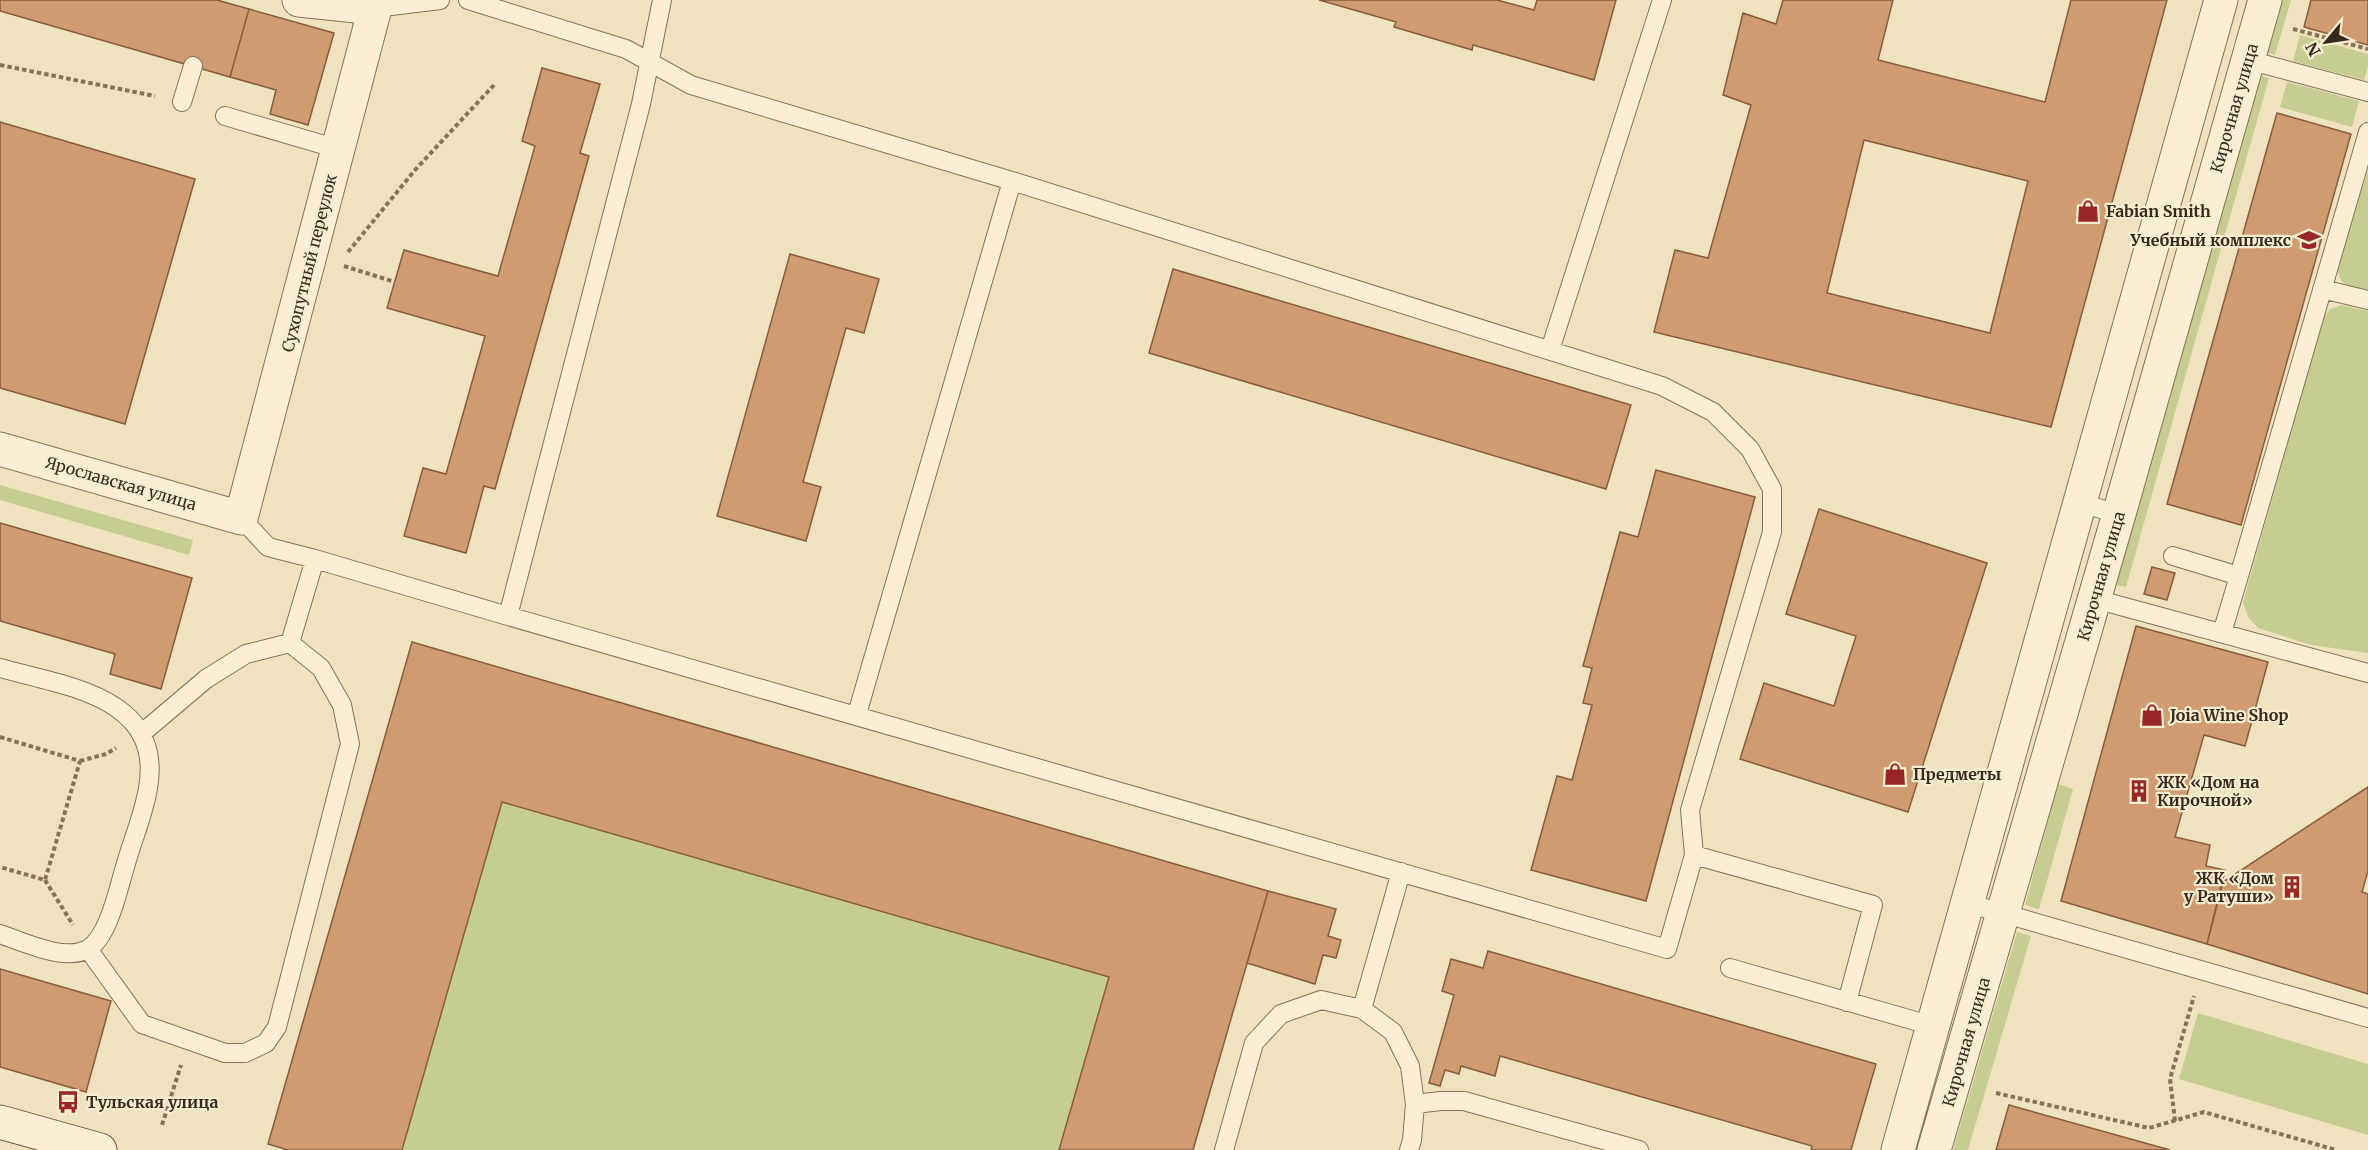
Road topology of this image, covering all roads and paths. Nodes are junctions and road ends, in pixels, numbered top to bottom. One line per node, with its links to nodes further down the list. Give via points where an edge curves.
1 (299, 0): 8 (street)
2 (440, 0): 8 (lane)
3 (468, 0): 12 (lane, via 626,49)
4 (662, 0): 12 (lane)
5 (1662, 0): 25 (lane)
6 (2221, 0): 27 (street)
7 (2265, 0): 11 (street, Кирочная улица)
8 (375, 8): 20 (street, Сухопутный переулок)
9 (2289, 28): 10 (path)
10 (2368, 49)
11 (2248, 60): 16 (lane); 28 (street, Кирочная улица)
12 (649, 62): 21 (lane, via 691,86); 34 (lane)
13 (0, 65): 17 (path)
14 (193, 66): 17 (lane)
15 (494, 85): 22 (path, via 415,170 339,265)
16 (2368, 92)
17 (182, 102)
18 (225, 116): 20 (lane)
19 (2368, 132): 23 (lane)
20 (338, 149): 29 (street, Сухопутный переулок)
21 (1012, 181): 25 (lane); 39 (lane)
22 (395, 282)
23 (2322, 289): 24 (lane); 32 (lane)
24 (2368, 300)
25 (1550, 350): 43 (lane, via 1662,386 1713,412 1750,449 1772,489 1772,532 1690,810)
26 (0, 449): 29 (street, Ярославская улица)
27 (2080, 503): 28 (lane); 47 (street)
28 (2119, 514): 33 (street, Кирочная улица)
29 (241, 518): 31 (lane, via 268,547)
30 (2173, 556): 32 (lane)
31 (315, 560): 34 (lane); 36 (lane)
32 (2239, 576): 35 (lane)
33 (2095, 599): 35 (lane); 48 (street, Кирочная улица)
34 (508, 616): 39 (lane)
35 (2222, 633): 38 (lane)
36 (290, 643): 40 (lane, via 246,654 206,679); 57 (lane, via 321,668 342,705 350,744 277,1027 266,1043 245,1053 225,1053)
37 (0, 668): 40 (lane, via 99,696 124,711)
38 (2368, 673)
39 (857, 714): 45 (lane)
40 (141, 734): 42 (path, via 106,754); 50 (lane, via 149,761 148,787 107,928)
41 (0, 737): 42 (path)
42 (80, 761): 46 (path)
43 (1694, 855): 45 (lane, via 1667,949); 53 (lane, via 1873,905)
44 (0, 867): 46 (path)
45 (1401, 872): 54 (lane)
46 (45, 880): 50 (path)
47 (1967, 903): 48 (lane); 56 (street)
48 (2004, 913): 55 (lane); 68 (street, Кирочная улица)
49 (0, 934): 50 (lane, via 61,954)
50 (88, 949): 57 (lane, via 142,1024)
51 (1730, 968): 53 (lane)
52 (2196, 989): 60 (path, via 2170,1079)
53 (1847, 1002): 56 (lane)
54 (1362, 1009): 59 (lane, via 1393,1032 1410,1066); 64 (lane, via 1321,1000 1281,1014 1254,1043)
55 (2368, 1018)
56 (1933, 1026): 67 (street)
57 (189, 1040): 62 (path)
58 (1996, 1093): 60 (path, via 2149,1128)
59 (1415, 1104): 65 (lane); 66 (lane, via 1464,1101)
60 (2175, 1121): 69 (path, via 2204,1112)
61 (0, 1122): 63 (street)
62 (162, 1125)
63 (100, 1150)
64 (1224, 1150)
65 (1409, 1150)
66 (1639, 1150)
67 (1898, 1150)
68 (1934, 1150)
69 (2336, 1150)

